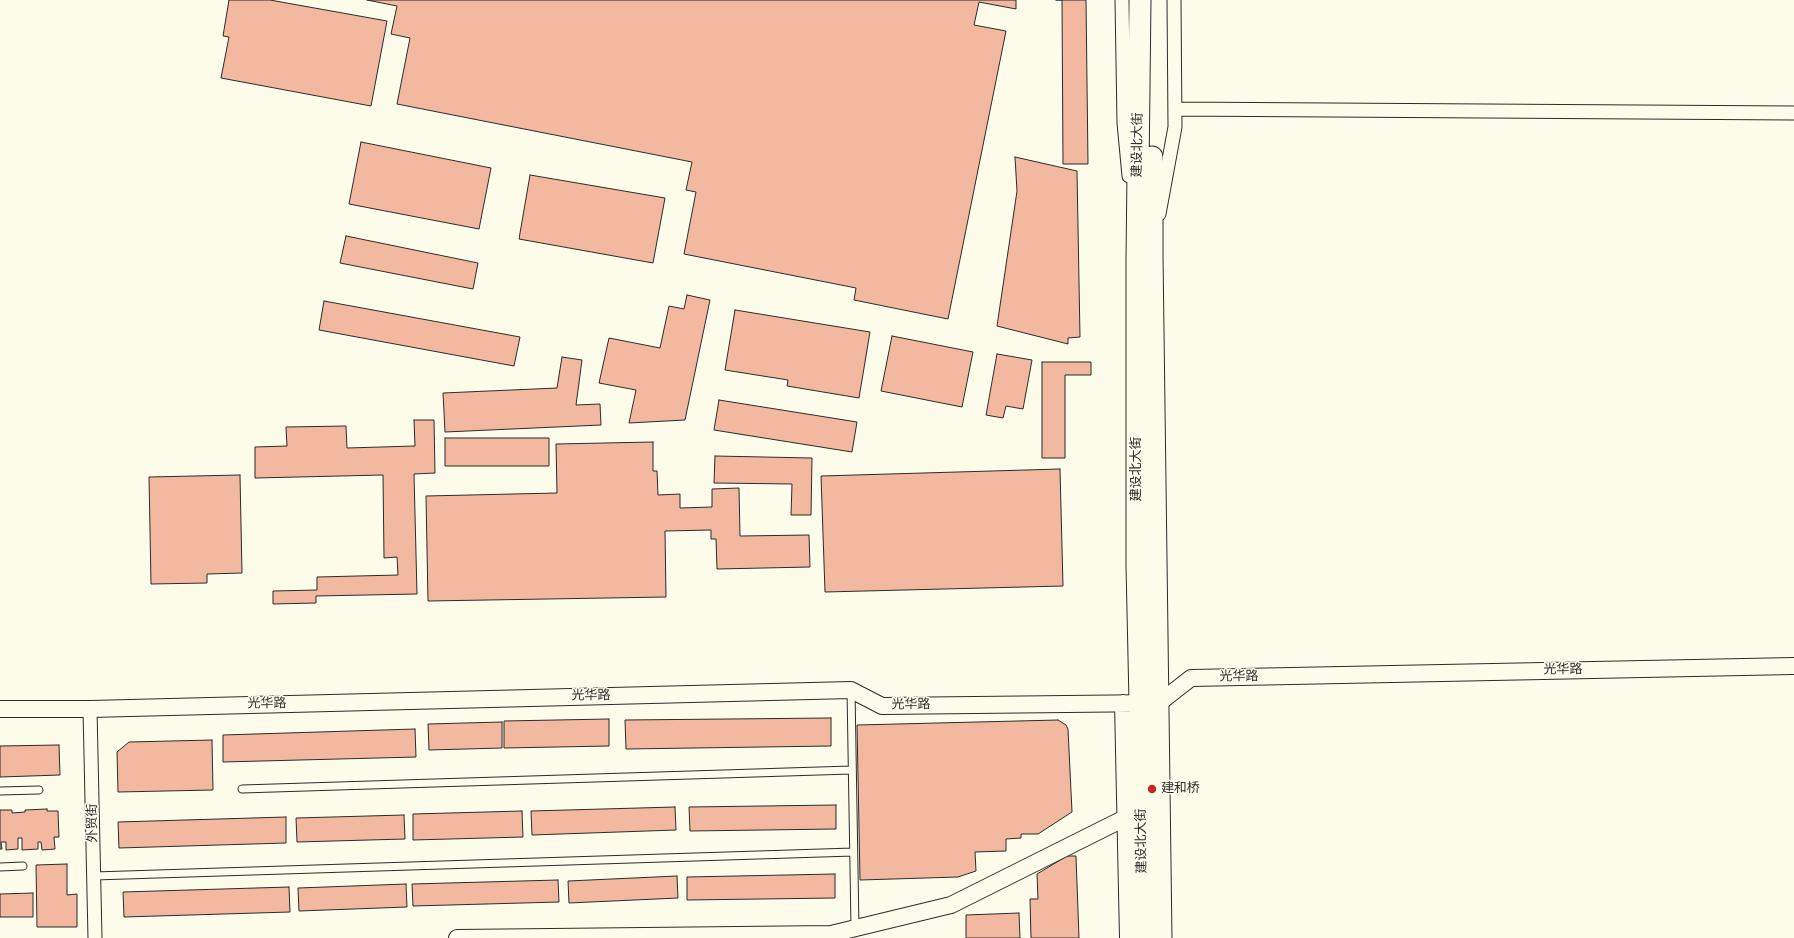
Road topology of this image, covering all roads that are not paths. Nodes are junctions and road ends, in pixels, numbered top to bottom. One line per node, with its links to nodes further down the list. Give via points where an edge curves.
1 (1122, 0): 7 (street, via 1124,123)
2 (1140, 0): 7 (main road, 建设北大街)
3 (1151, 0): 7 (main road)
4 (1174, 0): 5 (street)
5 (1175, 110): 6 (street); 7 (street, via 1176,126)
6 (1794, 113)
7 (1144, 253): 10 (main road, 建设北大街, via 1137,566)
8 (1794, 666): 10 (street, 光华路, via 1191,678)
9 (850, 690): 10 (street, 光华路, via 882,706); 12 (street, 光华路); 13 (lane)
10 (1141, 703): 17 (main road, 建设北大街); 27 (main road)
11 (0, 709): 12 (street, 光华路)
12 (90, 709): 21 (street, 外贸街)
13 (851, 770): 14 (lane); 18 (lane)
14 (242, 789)
15 (39, 790): 16 (lane)
16 (0, 791)
17 (1134, 814): 22 (street, via 951,905); 25 (street); 26 (main road, 建设北大街)
18 (853, 852): 21 (lane); 22 (lane)
19 (23, 866): 20 (lane)
20 (0, 867)
21 (94, 876): 23 (street, 外贸街)
22 (855, 928): 24 (street, via 830,934)
23 (95, 938)
24 (457, 938)
25 (1128, 938)
26 (1143, 938)
27 (1161, 938)

